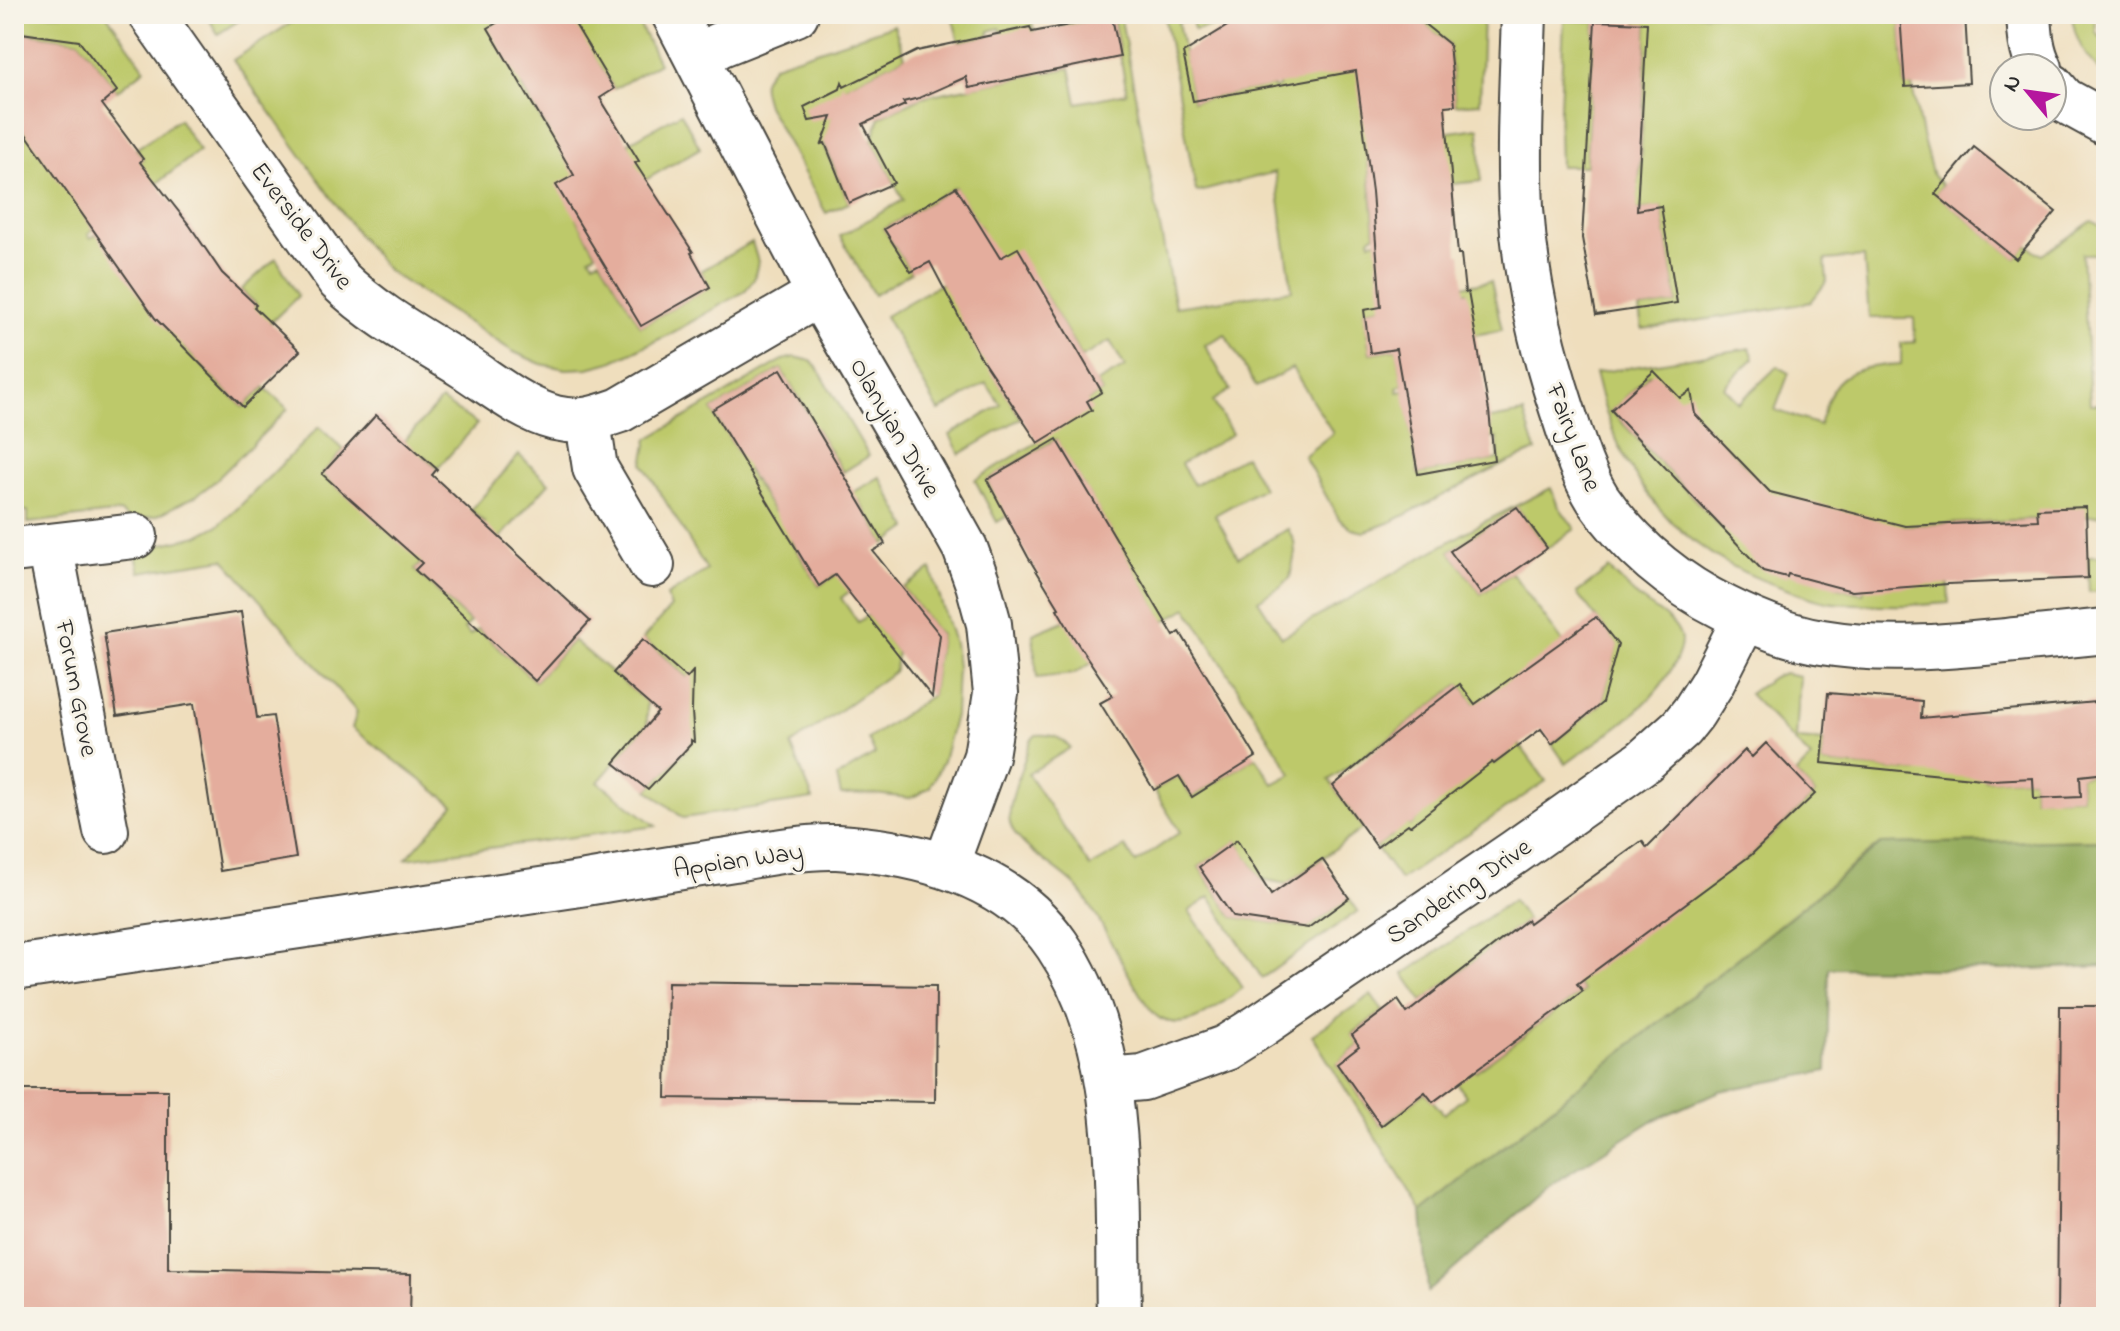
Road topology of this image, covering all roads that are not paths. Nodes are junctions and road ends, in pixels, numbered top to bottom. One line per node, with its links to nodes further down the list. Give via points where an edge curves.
1 (151, 14): 11 (street, Everside Drive, via 353,293 521,403 555,418)
2 (674, 14): 7 (street, Olanyian Drive)
3 (796, 14): 7 (street)
4 (1524, 14): 15 (street, Fairy Lane, via 1522,219 1547,363 1576,454 1597,496 1630,538 1700,595)
5 (2029, 14): 6 (street)
6 (2033, 52)
7 (698, 58): 10 (street, Olanyian Drive)
8 (2068, 102): 9 (street)
9 (2106, 123)
10 (819, 294): 11 (street, via 620,410); 18 (street, Olanyian Drive, via 965,548 989,624 996,693 992,725)
11 (588, 422): 14 (street, via 595,468)
12 (135, 536): 13 (street)
13 (32, 548): 17 (street, Forum Grove)
14 (652, 565)
15 (1745, 618): 16 (street, Fairy Lane, via 1821,642 1916,648); 20 (street, Sandering Drive, via 1693,713 1644,761 1225,1048 1143,1078)
16 (2106, 631)
17 (106, 831)
18 (946, 865): 19 (street, Appian Way, via 866,850 790,850); 20 (street, Appian Way, via 1013,900 1057,944 1079,982)
19 (14, 968)
20 (1109, 1081): 21 (street, Appian Way)
21 (1119, 1317)

